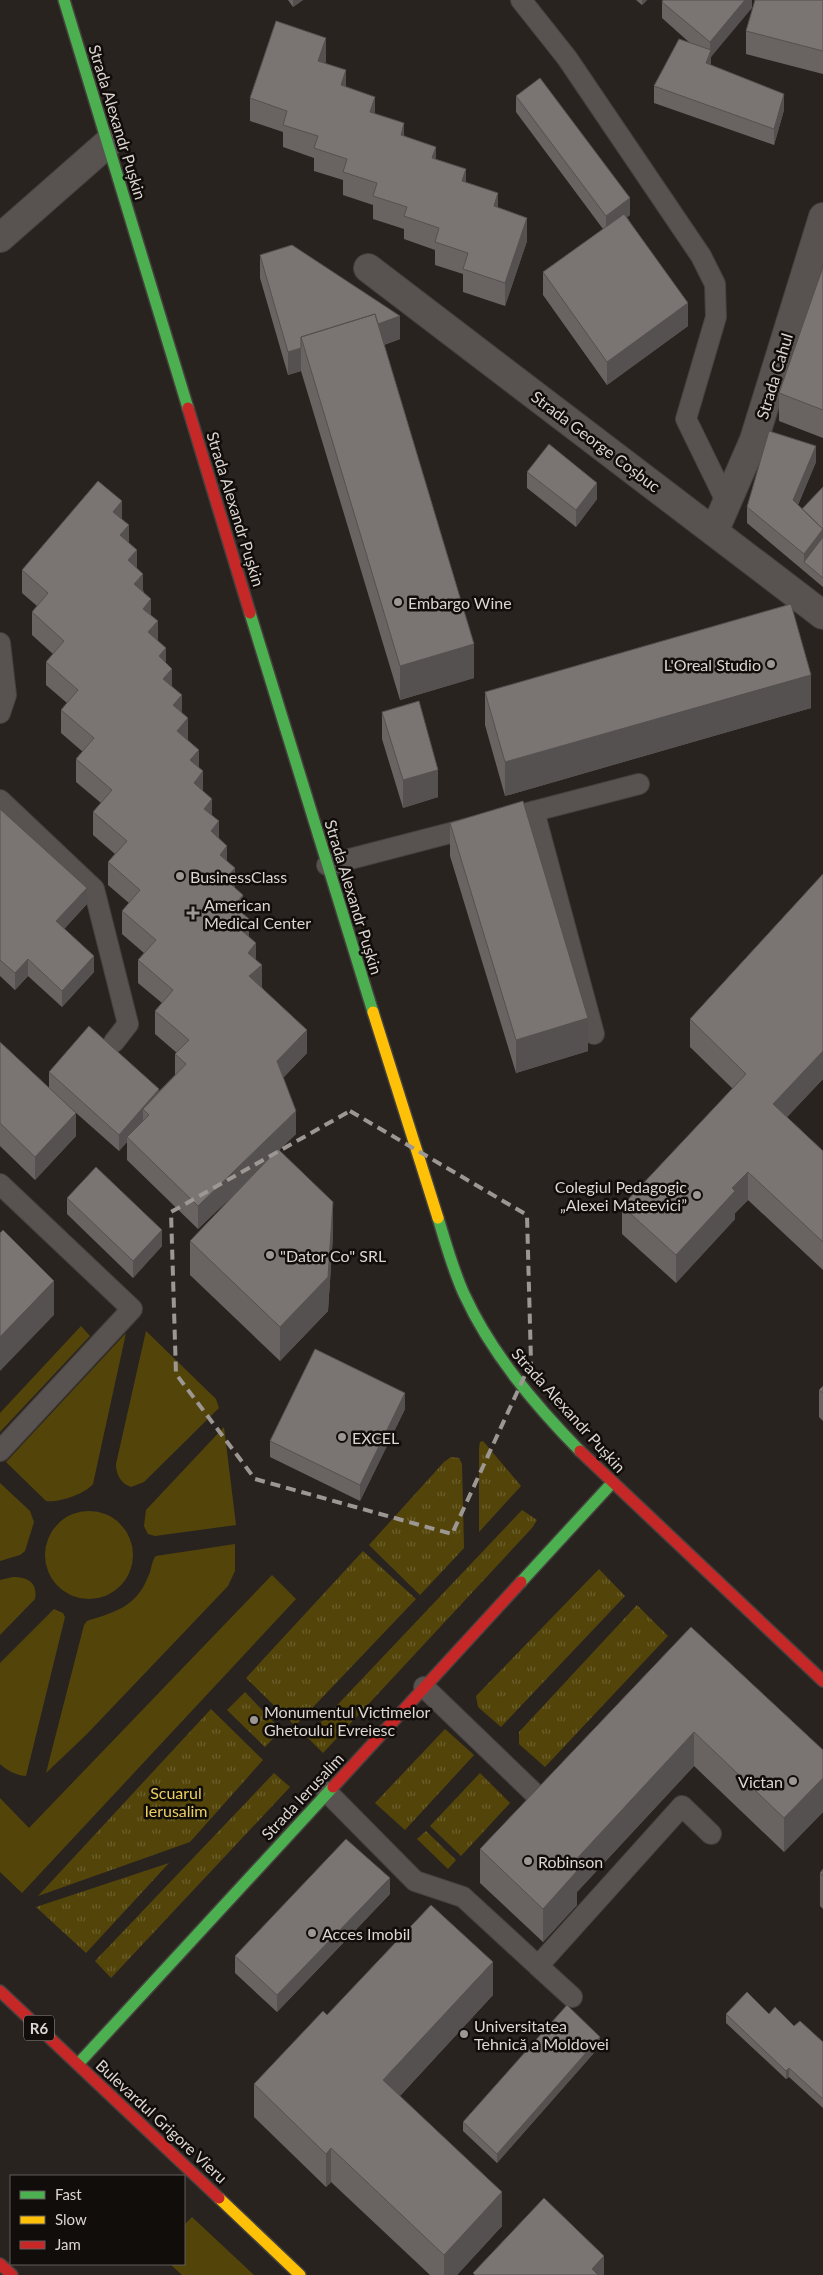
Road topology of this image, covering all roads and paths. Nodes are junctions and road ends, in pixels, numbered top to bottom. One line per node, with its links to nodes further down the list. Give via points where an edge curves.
1 (64, 0): 3 (main road, Strada Alexandr Pușkin)
2 (521, 0): 7 (lane, via 566,58 701,256 715,284 716,317 686,419)
3 (108, 143): 5 (street); 15 (main road, Strada Alexandr Pușkin)
4 (823, 217): 7 (street, Strada Cahul, via 754,440)
5 (0, 238)
6 (368, 268): 8 (street, Strada George Coșbuc)
7 (727, 503): 8 (street, Strada Cahul)
8 (714, 532): 9 (street, Strada George Coșbuc)
9 (823, 615)
10 (0, 642): 11 (lane, via 6,695)
11 (0, 713)
12 (639, 784): 14 (lane)
13 (0, 800): 17 (lane, via 94,888 128,1024)
14 (534, 811): 15 (lane); 16 (lane)
15 (327, 865): 20 (main road, Strada Alexandr Pușkin, via 433,1209 466,1298 481,1327 516,1378)
16 (594, 1034)
17 (114, 1042)
18 (0, 1184): 19 (lane, via 132,1309)
19 (0, 1451)
20 (612, 1483): 21 (main road, Strada Alexandr Pușkin); 22 (main road, Strada Ierusalim)
21 (823, 1681)
22 (424, 1687): 23 (main road, Strada Ierusalim); 24 (lane)
23 (327, 1792): 26 (lane, via 415,1881 464,1897); 29 (main road, Strada Ierusalim)
24 (533, 1792)
25 (711, 1834): 26 (lane, via 682,1806)
26 (538, 1966): 28 (lane)
27 (0, 1992): 29 (main road, Bulevardul Grigore Vieru / R6)
28 (572, 1997)
29 (78, 2064): 32 (main road, Bulevardul Grigore Vieru / R6)
30 (0, 2264): 31 (main road)
31 (12, 2275)
32 (300, 2275)

